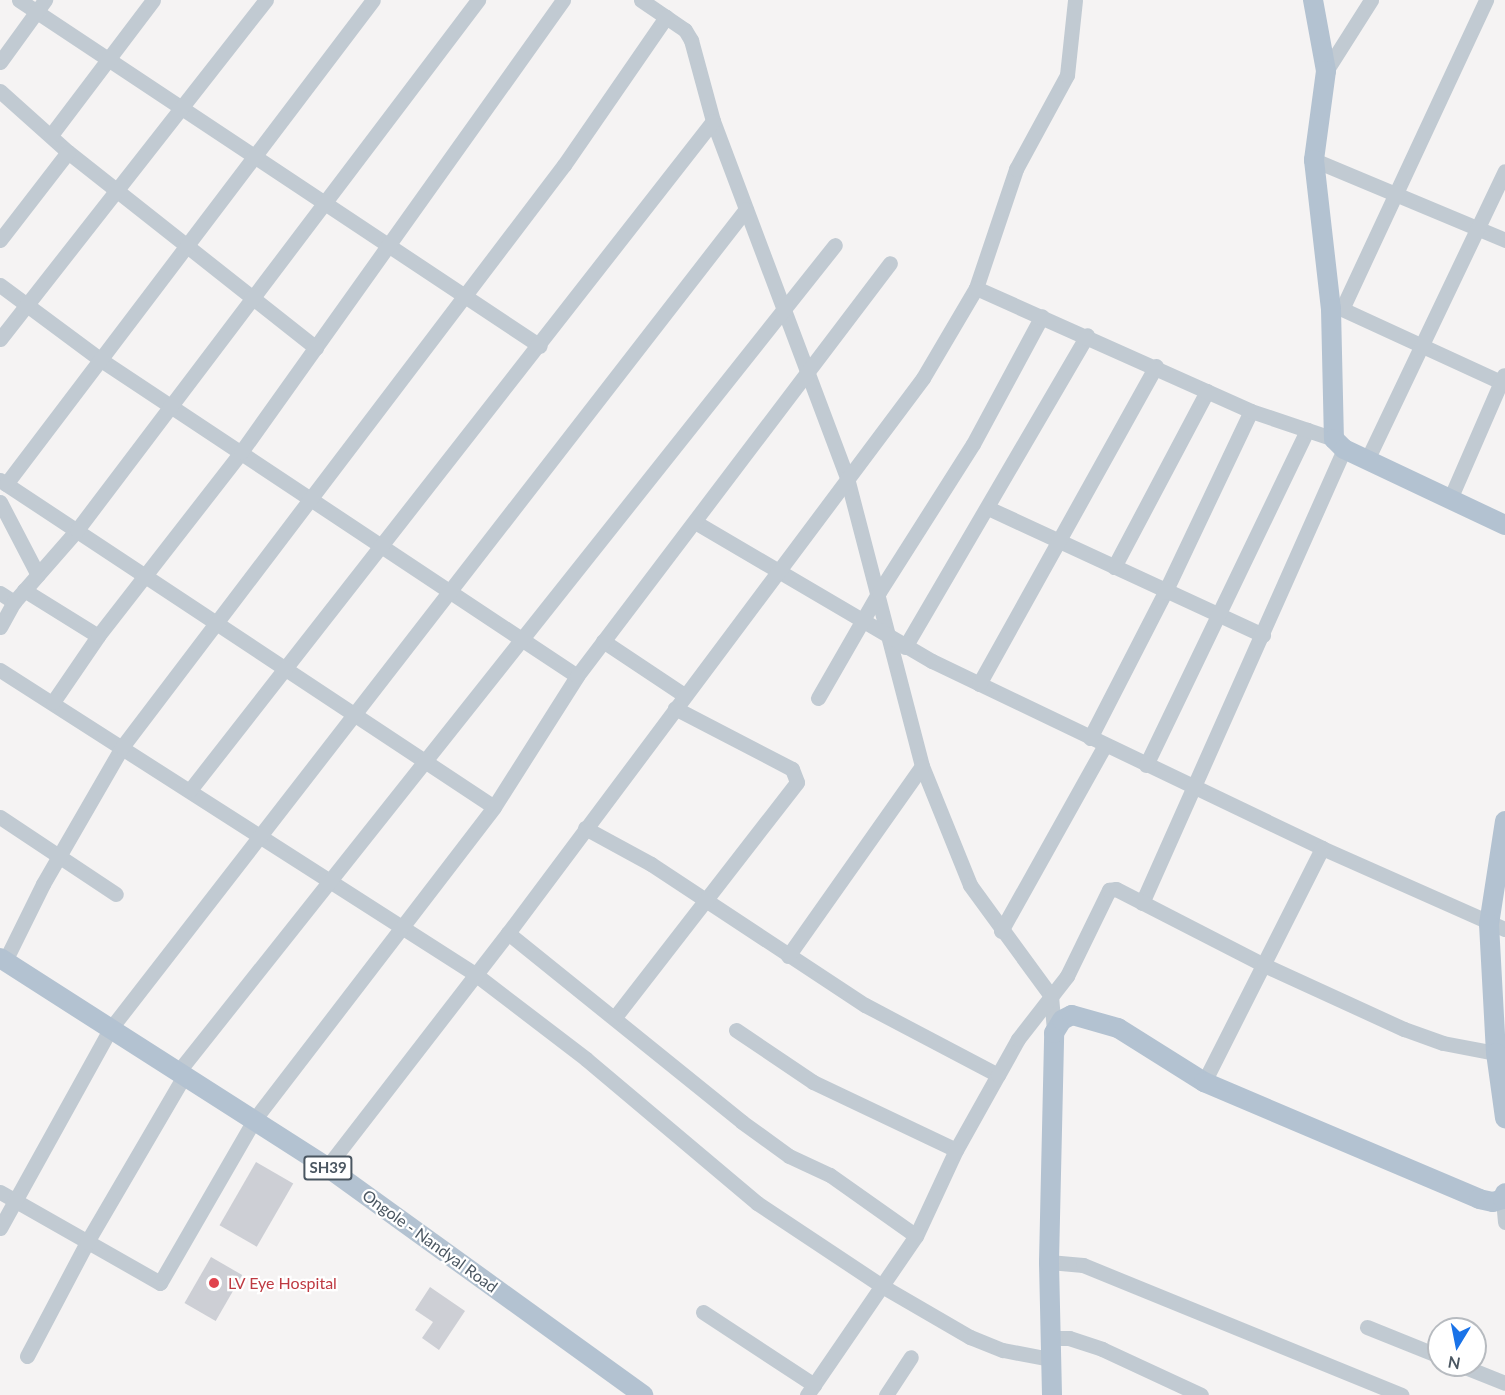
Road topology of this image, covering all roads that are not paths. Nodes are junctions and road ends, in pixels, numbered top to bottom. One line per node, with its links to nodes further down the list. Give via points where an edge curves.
1 (19, 0): 12 (street)
2 (153, 0): 14 (street)
3 (266, 0): 18 (street)
4 (373, 0): 22 (street)
5 (478, 0): 27 (street)
6 (563, 0): 32 (street)
7 (641, 0): 13 (street)
8 (1075, 0): 37 (street, via 1067,75 1016,169)
9 (1313, 0): 16 (main road)
10 (1371, 0): 16 (street)
11 (1486, 0): 26 (street)
12 (40, 6): 14 (street); 15 (street)
13 (666, 16): 19 (street, via 692,40); 38 (street, via 564,165)
14 (110, 58): 18 (street); 20 (street)
15 (0, 62)
16 (1326, 71): 23 (main road)
17 (0, 91): 20 (street)
18 (183, 108): 22 (street); 25 (street)
19 (713, 121): 28 (street); 47 (street)
20 (51, 135): 21 (street)
21 (68, 152): 25 (street); 30 (street)
22 (257, 156): 27 (street); 34 (street)
23 (1314, 160): 26 (street); 42 (main road)
24 (1505, 171): 29 (street)
25 (117, 190): 34 (street); 40 (street)
26 (1396, 192): 29 (street); 42 (street)
27 (327, 202): 32 (street); 39 (street)
28 (746, 209): 41 (street); 78 (street)
29 (1478, 228): 31 (street); 46 (street)
30 (0, 240)
31 (1505, 240)
32 (387, 242): 38 (street); 48 (street)
33 (836, 246): 41 (street)
34 (187, 248): 39 (street); 49 (street)
35 (890, 263): 51 (street)
36 (0, 285): 40 (street)
37 (976, 288): 43 (street); 60 (street, via 923,378)
38 (466, 295): 47 (street); 62 (street)
39 (253, 298): 48 (street); 54 (street)
40 (26, 303): 45 (street); 49 (street)
41 (785, 307): 51 (street); 87 (street)
42 (1337, 309): 46 (street); 57 (main road)
43 (1042, 316): 44 (street); 75 (street, via 973,444)
44 (1087, 335): 50 (street); 65 (street)
45 (0, 339)
46 (1422, 344): 52 (street); 59 (street)
47 (540, 346): 70 (street)
48 (316, 348): 58 (street)
49 (101, 360): 54 (street); 61 (street)
50 (1156, 366): 53 (street); 69 (street)
51 (809, 372): 60 (street); 66 (street)
52 (1504, 380): 63 (street)
53 (1207, 392): 55 (street); 71 (street)
54 (171, 407): 58 (street); 68 (street)
55 (1251, 411): 56 (street); 76 (street)
56 (1307, 430): 57 (street); 80 (street)
57 (1339, 444): 59 (main road); 84 (street)
58 (241, 452): 62 (street); 74 (street)
59 (1367, 459): 63 (main road)
60 (847, 478): 72 (street); 75 (street)
61 (3, 482): 68 (street)
62 (309, 498): 70 (street); 81 (street)
63 (1450, 499): 67 (main road)
64 (0, 502): 73 (street)
65 (988, 508): 69 (street); 89 (street)
66 (695, 522): 72 (street); 88 (street)
67 (1505, 525)
68 (77, 530): 73 (street); 74 (street)
69 (1060, 541): 71 (street); 93 (street)
70 (379, 545): 78 (street); 90 (street)
71 (1114, 567): 76 (street)
72 (777, 571): 82 (street); 96 (street)
73 (38, 575): 79 (street)
74 (147, 577): 81 (street); 85 (street)
75 (879, 592): 82 (street); 86 (street)
76 (1165, 592): 80 (street); 98 (street)
77 (0, 593): 79 (street)
78 (449, 594): 87 (street); 97 (street)
79 (19, 596): 83 (street); 85 (street)
80 (1218, 615): 84 (street); 102 (street)
81 (217, 622): 90 (street); 100 (street)
82 (864, 624): 86 (street); 94 (street)
83 (0, 627)
84 (1263, 635): 104 (street)
85 (98, 636): 95 (street)
86 (891, 639): 89 (street); 103 (street)
87 (521, 641): 92 (street); 101 (street)
88 (603, 641): 92 (street); 96 (street)
89 (906, 647): 93 (street)
90 (284, 666): 97 (street); 105 (street)
91 (0, 670): 95 (street)
92 (577, 676): 106 (street)
93 (980, 684): 98 (street)
94 (818, 698)
95 (53, 702): 100 (street)
96 (680, 702): 109 (street); 115 (street, via 798,776)
97 (354, 714): 101 (street); 110 (street)
98 (1090, 738): 99 (street)
99 (1104, 745): 102 (street); 119 (street)
100 (122, 747): 105 (street); 112 (street)
101 (423, 761): 106 (street); 113 (street)
102 (1146, 765): 104 (street)
103 (922, 766): 119 (street, via 970,885); 121 (street)
104 (1196, 788): 111 (street); 116 (street)
105 (190, 790): 110 (street)
106 (494, 807): 118 (street)
107 (0, 817): 112 (street)
108 (1505, 821): 117 (main road)
109 (585, 828): 115 (street, via 651,864); 120 (street)
110 (259, 837): 113 (street); 127 (street)
111 (1322, 848): 117 (street); 123 (street)
112 (61, 856): 114 (street); 122 (street)
113 (329, 883): 118 (street); 131 (street)
114 (116, 894)
115 (703, 900): 121 (street); 126 (street)
116 (1142, 903): 123 (street); 125 (street, via 1116,889 1109,890 1067,976)
117 (1497, 926): 130 (main road)
118 (402, 929): 124 (street); 135 (street)
119 (1001, 930): 125 (street)
120 (508, 933): 124 (street); 126 (street)
121 (788, 956): 132 (street, via 865,1005)
122 (3, 959): 127 (main road, Ongole - Nandyal Road / SH39)
123 (1264, 965): 130 (street, via 1404,1029 1443,1043); 133 (street)
124 (475, 974): 137 (street); 146 (street, via 586,1059 749,1197)
125 (1051, 996): 129 (street); 132 (street, via 1018,1039)
126 (615, 1017): 143 (street, via 742,1122 789,1156 830,1175)
127 (111, 1028): 131 (main road, Ongole - Nandyal Road / SH39); 140 (street)
128 (736, 1030): 136 (street, via 813,1082)
129 (1054, 1033): 133 (main road, via 1062,1020 1072,1015 1096,1019 1118,1028); 145 (main road)
130 (1496, 1053): 134 (main road)
131 (181, 1074): 135 (main road, Ongole - Nandyal Road / SH39); 144 (street)
132 (998, 1075): 136 (street)
133 (1204, 1082): 139 (main road, via 1479,1199)
134 (1505, 1118)
135 (254, 1120): 137 (main road, Ongole - Nandyal Road / SH39); 144 (street, via 160,1283)
136 (956, 1150): 143 (street)
137 (327, 1167): 157 (main road, Ongole - Nandyal Road / SH39)
138 (0, 1192): 140 (street)
139 (1504, 1196): 141 (street)
140 (15, 1200): 142 (street); 144 (street)
141 (1505, 1222)
142 (0, 1228)
143 (916, 1236): 146 (street)
144 (87, 1242): 151 (street)
145 (1048, 1262): 149 (main road); 161 (street, via 1083,1265)
146 (882, 1286): 153 (street, via 970,1337 1003,1350); 156 (street)
147 (703, 1312): 156 (street)
148 (1367, 1327): 150 (street)
149 (1050, 1338): 153 (main road); 160 (street, via 1069,1338 1102,1349)
150 (1427, 1351)
151 (27, 1356)
152 (911, 1357): 158 (street)
153 (1050, 1359): 159 (main road)
154 (1487, 1376): 155 (street)
155 (1505, 1383)
156 (811, 1390)
157 (643, 1395)
158 (886, 1395)
159 (1052, 1395)
160 (1201, 1395)
161 (1401, 1395)

